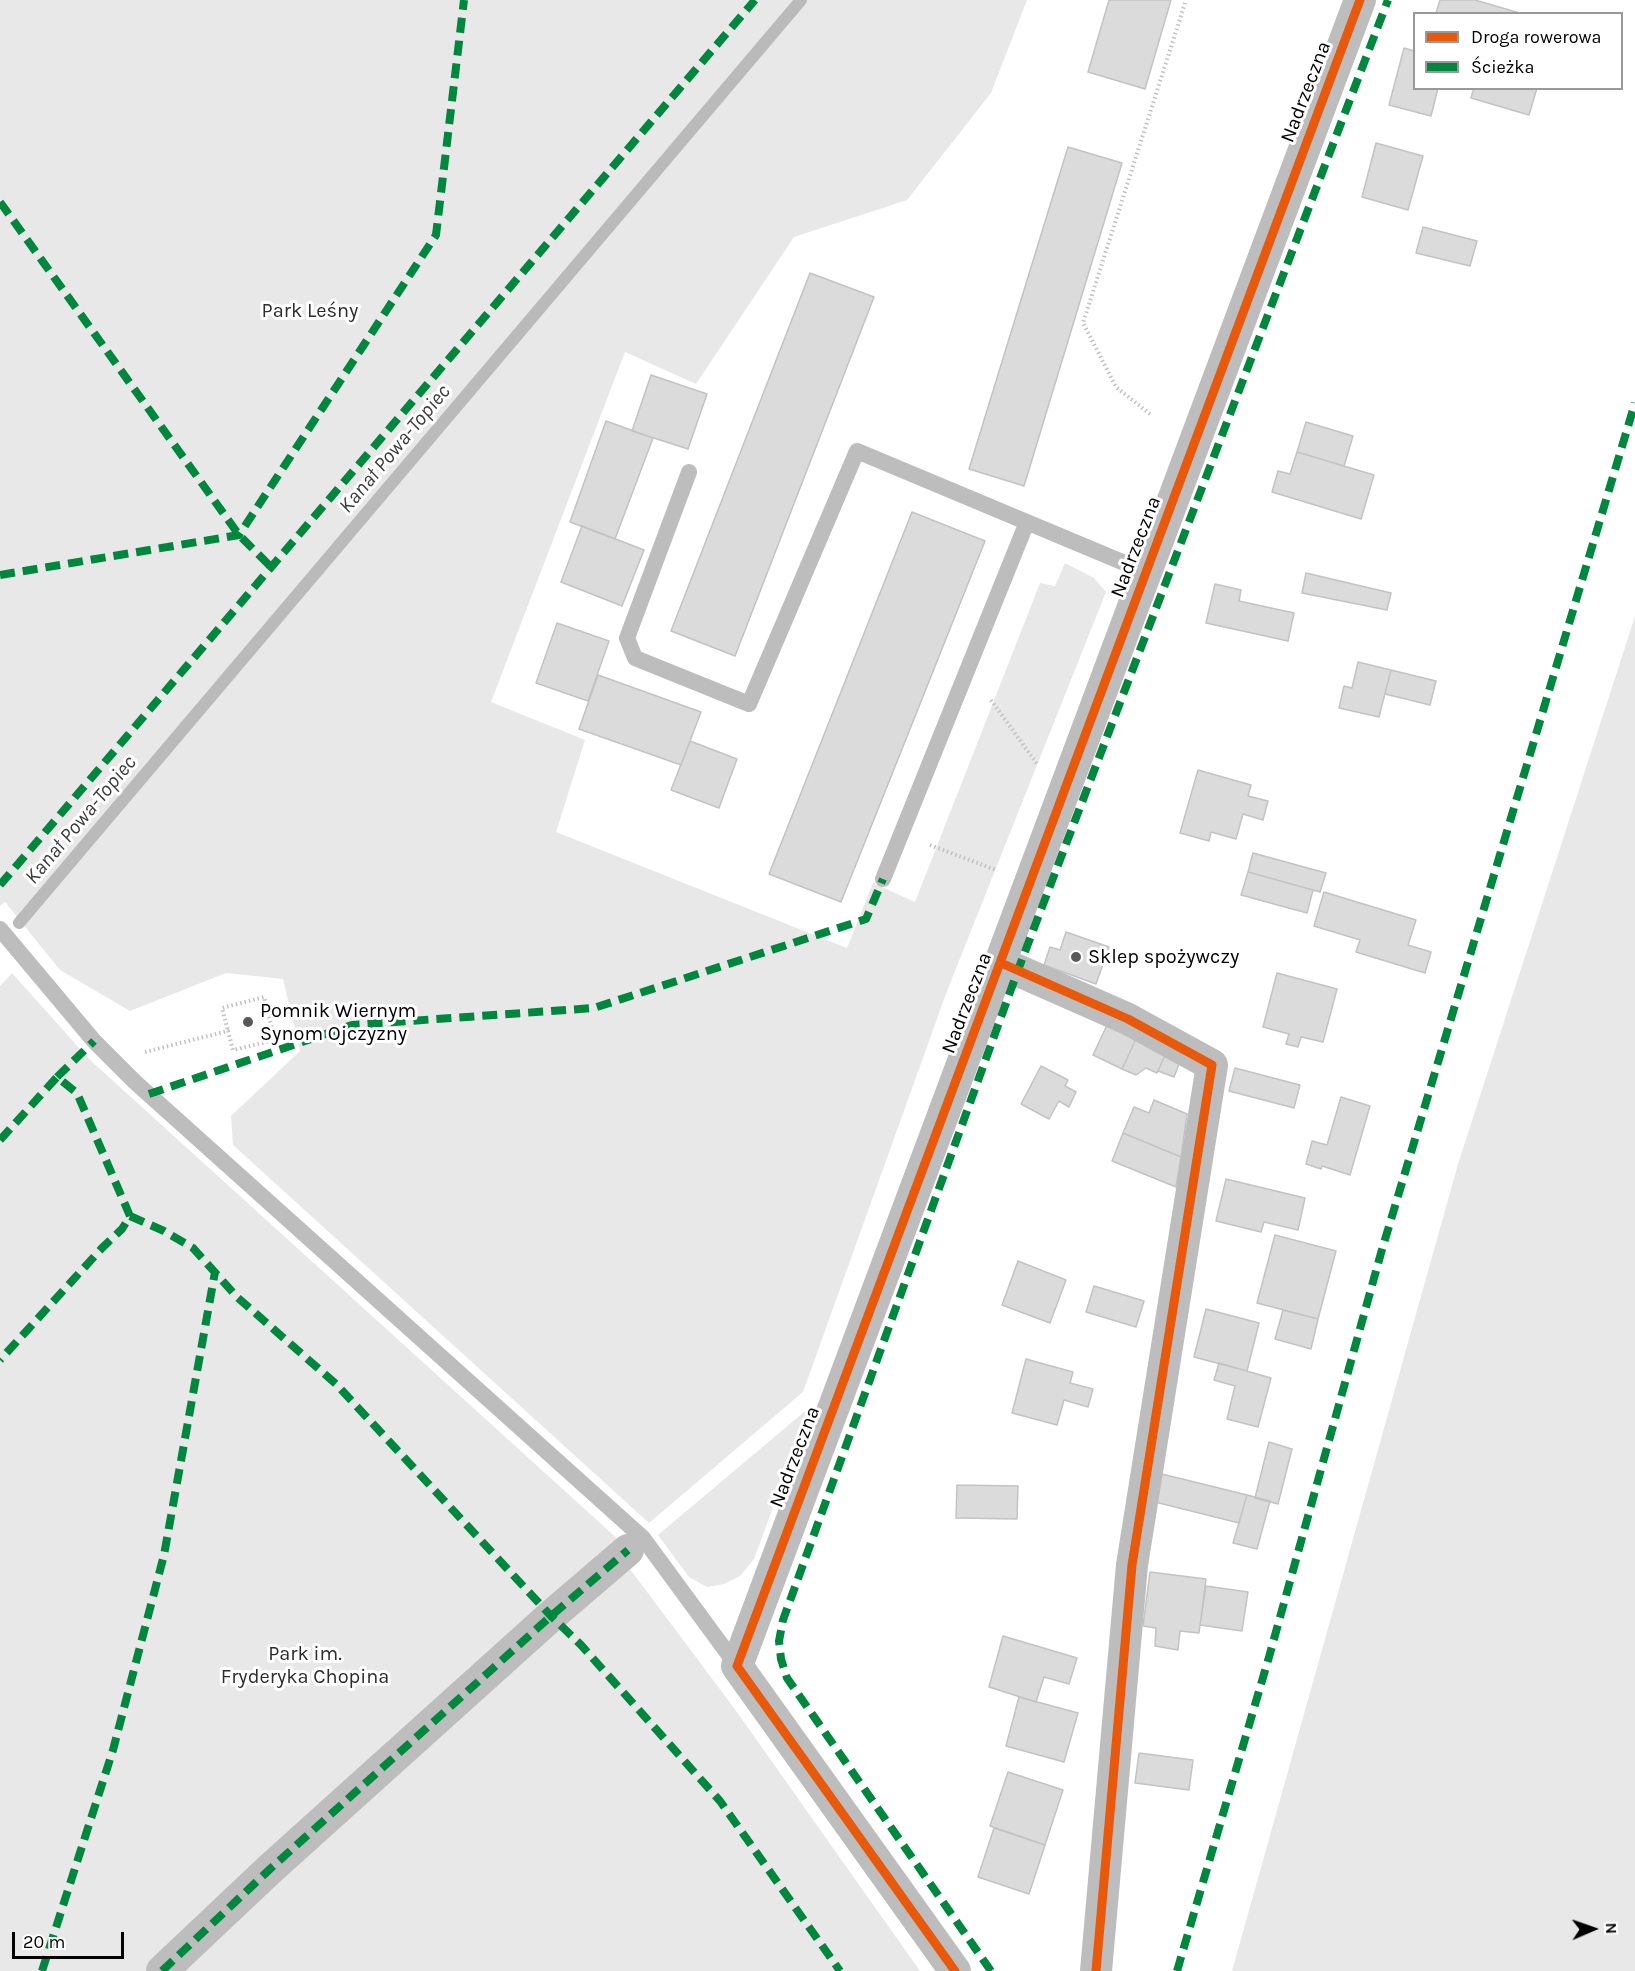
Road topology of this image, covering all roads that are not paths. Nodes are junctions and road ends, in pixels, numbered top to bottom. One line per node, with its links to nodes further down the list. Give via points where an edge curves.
1 (1360, 0): 4 (street, Nadrzeczna)
2 (688, 472): 3 (lane, via 627,638 635,658 749,704 857,451)
3 (1027, 522): 4 (lane); 5 (lane)
4 (1146, 572): 7 (street, Nadrzeczna)
5 (883, 879)
6 (0, 929): 9 (lane, via 112,1060 643,1538)
7 (1001, 963): 9 (street, Nadrzeczna); 12 (street, via 1128,1019 1212,1065 1132,1565)
8 (627, 1550): 10 (street, via 270,1869)
9 (736, 1666): 11 (street)
10 (162, 1971)
11 (955, 1971)
12 (1096, 1971)

